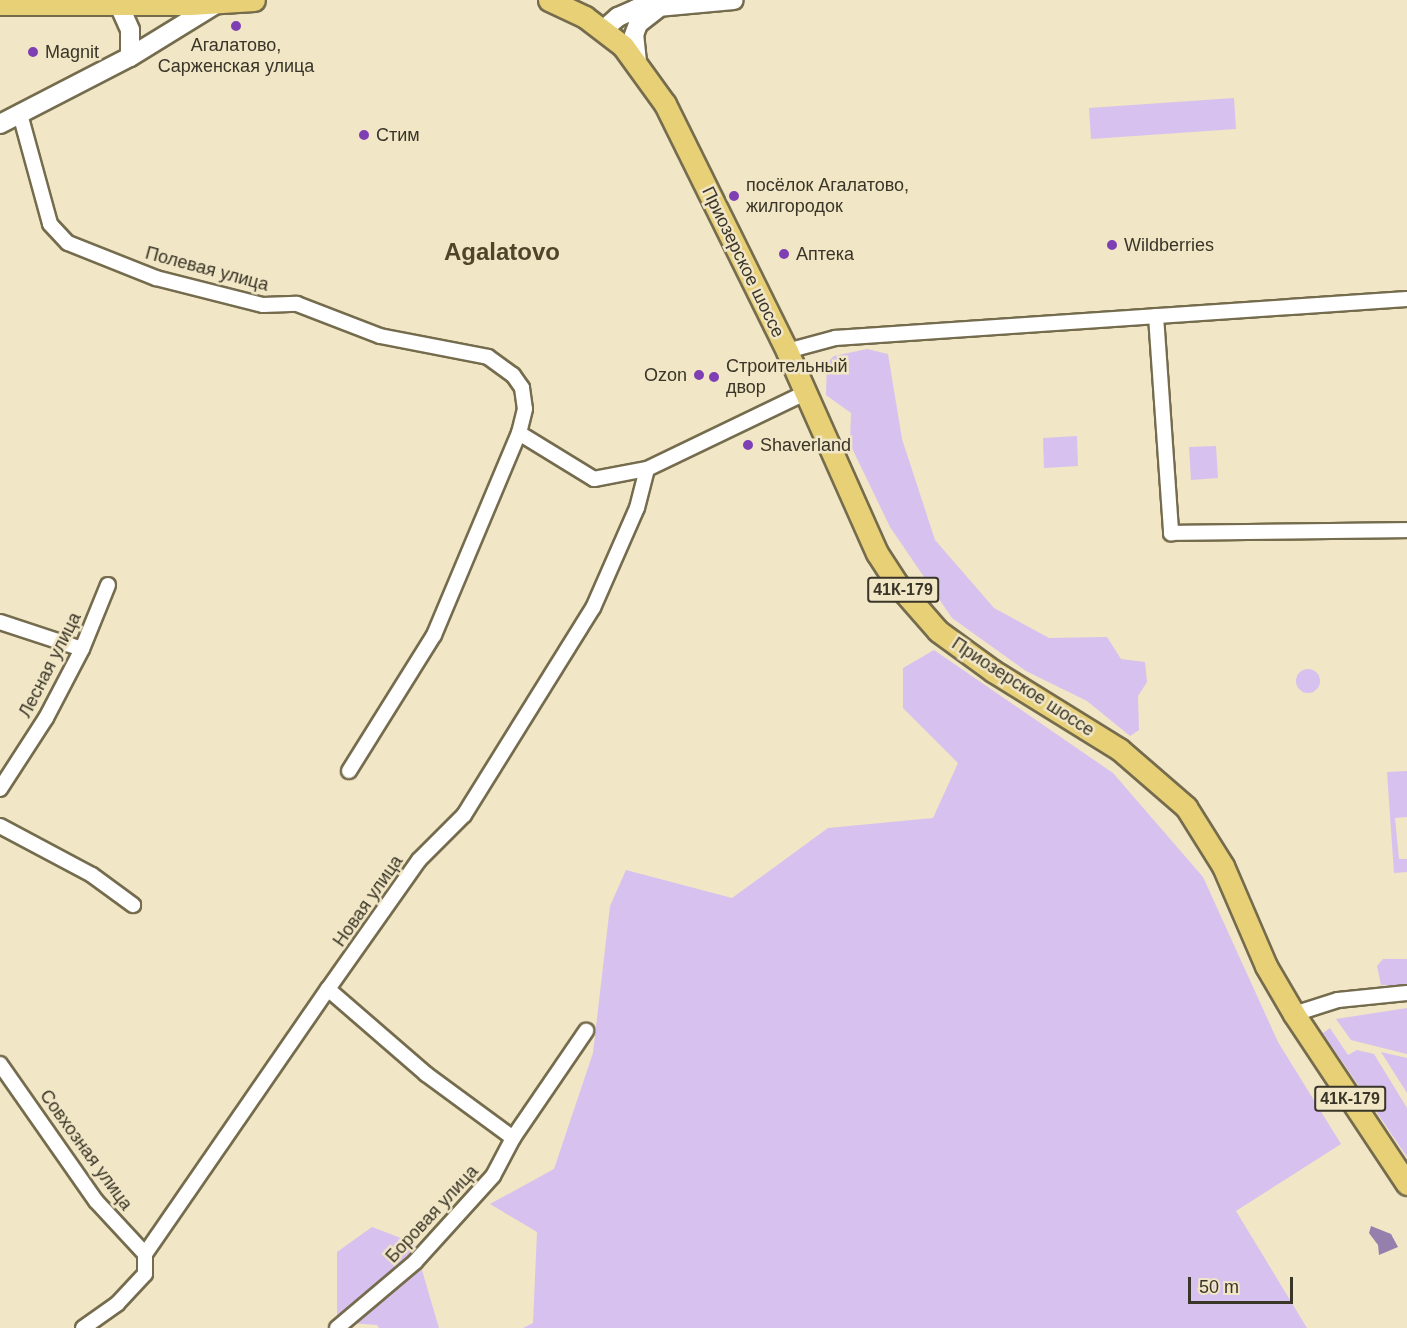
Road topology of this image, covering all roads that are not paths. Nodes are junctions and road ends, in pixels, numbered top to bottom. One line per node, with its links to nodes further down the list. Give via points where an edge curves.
1 (254, 0): 7 (main road)
2 (549, 0): 9 (main road, 41К-179)
3 (734, 0): 8 (main road)
4 (190, 2): 6 (main road); 7 (main road)
5 (0, 4): 6 (main road)
6 (119, 4): 10 (main road, via 130,30)
7 (216, 4): 10 (main road)
8 (662, 7): 9 (main road, via 636,9); 11 (main road, via 646,14 638,24 633,48)
9 (603, 30): 11 (main road, 41К-179)
10 (130, 57): 12 (main road)
11 (637, 62): 16 (main road, Приозерское шоссе / 41К-179, via 665,104)
12 (20, 114): 13 (main road); 18 (street, Полевая улица, via 50,224 68,243 156,278 263,305 297,304 380,336 488,357 513,375 522,388 525,409)
13 (0, 124)
14 (1407, 299): 15 (street)
15 (1156, 316): 16 (street, via 834,338); 20 (street, via 1171,533)
16 (787, 351): 17 (main road, Приозерское шоссе / 41К-179)
17 (806, 393): 19 (street); 30 (main road, Приозерское шоссе / 41К-179, via 868,535 897,584 938,631 993,671 1119,749 1186,807 1223,866 1266,966)
18 (519, 433): 19 (street, via 594,479); 24 (street, via 434,635)
19 (647, 470): 28 (street, Новая улица, via 637,508 593,608 464,815 418,860)
20 (1407, 531)
21 (108, 585): 23 (street, Лесная улица)
22 (0, 622): 23 (street)
23 (82, 649): 25 (street, Лесная улица, via 46,718)
24 (349, 771)
25 (0, 789)
26 (0, 826): 27 (street, via 92,875)
27 (133, 905)
28 (328, 989): 33 (street, via 426,1074); 35 (street, Новая улица)
29 (1407, 993): 30 (street, via 1338,1000)
30 (1294, 1014): 34 (main road, Приозерское шоссе / 41К-179)
31 (586, 1031): 33 (street, Боровая улица)
32 (0, 1064): 35 (street, Совхозная улица, via 96,1201)
33 (513, 1138): 37 (street, Боровая улица, via 493,1176 415,1262)
34 (1407, 1184)
35 (145, 1254): 36 (street, Новая улица, via 146,1274 117,1304)
36 (83, 1328)
37 (337, 1328)

